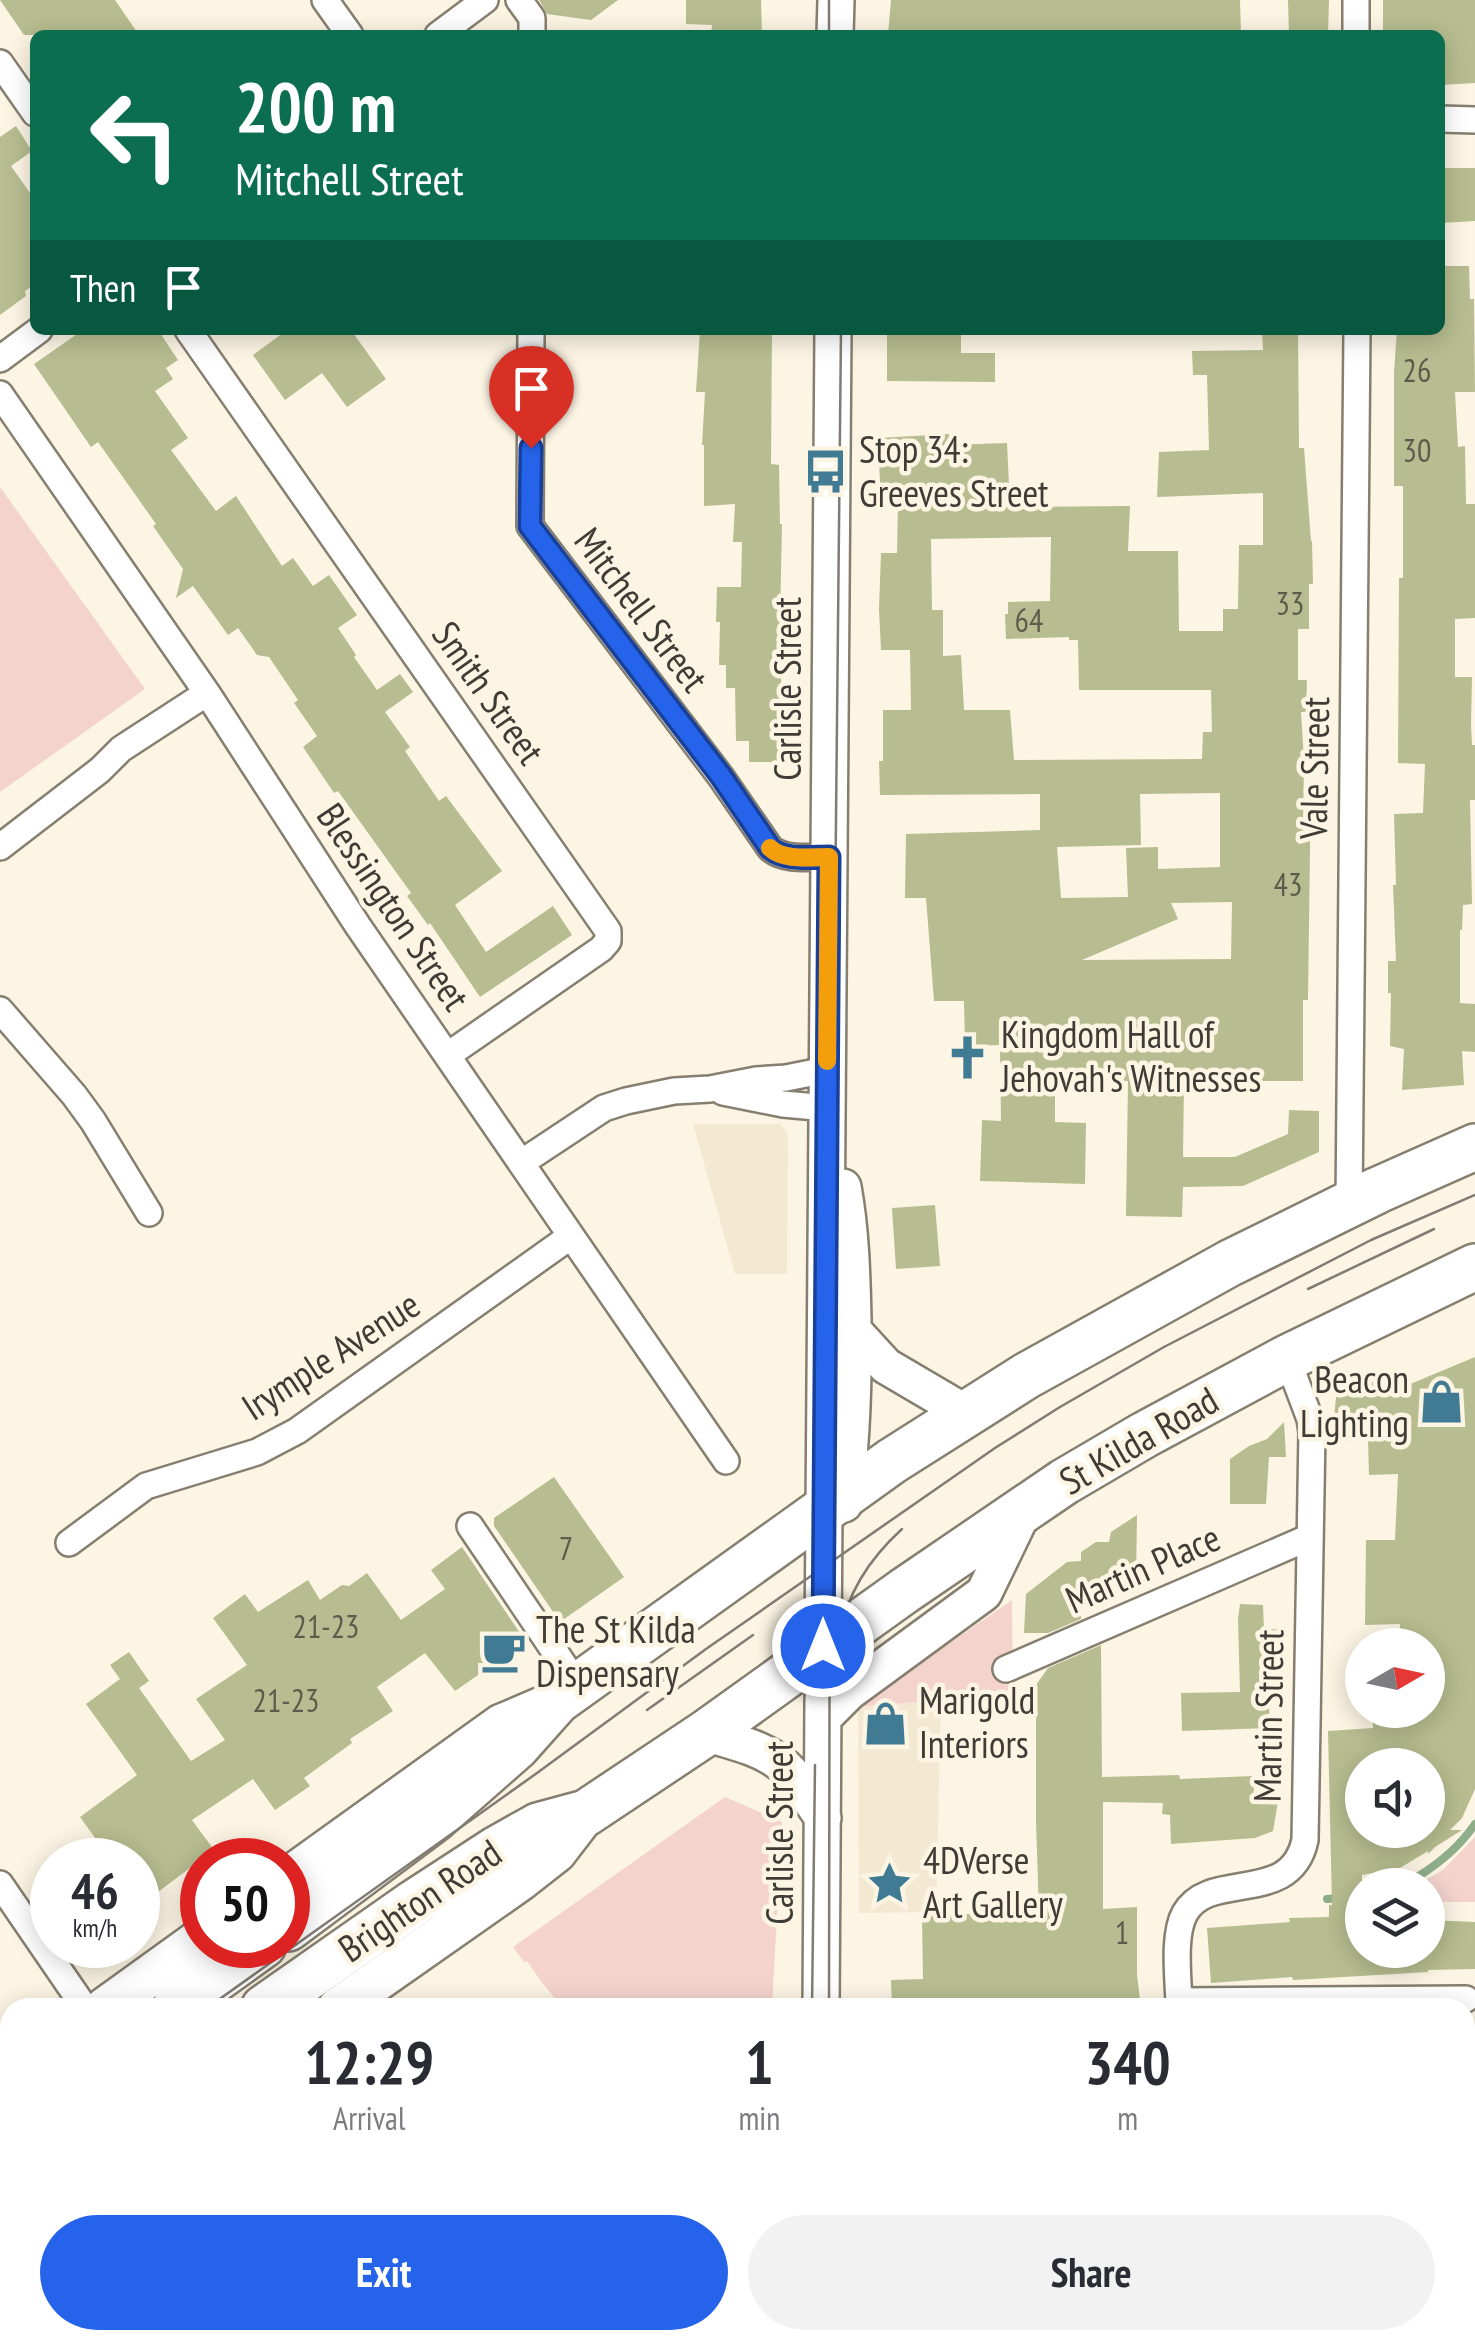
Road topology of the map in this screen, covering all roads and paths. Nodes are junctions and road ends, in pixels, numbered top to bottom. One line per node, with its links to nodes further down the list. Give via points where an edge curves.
1 (325, 0): 6 (street)
2 (485, 0): 7 (street)
3 (520, 0): 8 (street)
4 (836, 0): 9 (main road)
5 (1356, 0): 10 (street)
6 (346, 30)
7 (445, 30)
8 (532, 30)
9 (835, 30)
10 (1356, 30)
11 (0, 63): 12 (street)
12 (30, 106)
13 (1445, 118): 14 (street)
14 (1475, 120)
15 (31, 335): 20 (street)
16 (191, 335): 26 (street, Smith Street, via 608,931 601,949)
17 (531, 335): 24 (street, Mitchell Street, via 530,526 775,854)
18 (833, 335): 24 (main road, Carlisle Street)
19 (1356, 335): 32 (street, Vale Street)
20 (0, 359)
21 (0, 394): 22 (street, Blessington Street)
22 (207, 692): 23 (street, via 121,749); 26 (street, Blessington Street)
23 (0, 847)
24 (829, 857): 27 (main road, Carlisle Street)
25 (0, 1010): 33 (street, via 93,1121)
26 (448, 1054): 31 (street, Blessington Street)
27 (826, 1070): 28 (street); 29 (main road, Carlisle Street)
28 (710, 1089): 29 (street); 31 (street, via 674,1090 604,1108)
29 (827, 1108): 36 (main road, Carlisle Street, via 849,1221); 40 (main road, Carlisle Street)
30 (1475, 1147): 32 (highway)
31 (521, 1163): 34 (street, Blessington Street)
32 (1348, 1206): 38 (highway, via 1214,1272)
33 (150, 1213)
34 (572, 1236): 39 (street, Blessington Street); 44 (street, Irymple Avenue, via 297,1431 257,1452 146,1486)
35 (1475, 1267): 37 (highway, St Kilda Road)
36 (853, 1330): 38 (main road, via 886,1366); 40 (main road, Carlisle Street, via 852,1435)
37 (1287, 1358): 41 (highway, St Kilda Road); 43 (street, Martin Street, via 1310,1419)
38 (966, 1413): 40 (highway)
39 (726, 1461)
40 (835, 1501): 45 (main road, Carlisle Street); 47 (highway, Brighton Road)
41 (1025, 1507): 45 (highway, St Kilda Road); 48 (main road, via 984,1593)
42 (470, 1526): 47 (street)
43 (1310, 1537): 46 (street, Martin Place); 65 (street, Martin Street, via 1302,1855 1271,1880 1194,1901 1178,1940)
44 (70, 1543)
45 (825, 1652): 48 (main road, Carlisle Street); 49 (highway, Brighton Road)
46 (1006, 1670)
47 (567, 1694): 50 (highway, Brighton Road); 52 (main road, Brighton Road, via 502,1726)
48 (823, 1718): 51 (main road, Carlisle Street)
49 (706, 1733): 51 (main road, via 778,1760); 56 (highway, Brighton Road, via 586,1814 538,1826 498,1848)
50 (434, 1818): 52 (main road); 55 (highway, Brighton Road)
51 (822, 1818): 64 (main road, Carlisle Street)
52 (356, 1828): 53 (main road, Brighton Road)
53 (310, 1862)
54 (0, 1884): 59 (street)
55 (310, 1911)
56 (427, 1919): 62 (highway, Brighton Road); 63 (main road, Brighton Road)
57 (180, 1954): 60 (main road)
58 (231, 1968): 61 (highway)
59 (78, 1998)
60 (118, 1998)
61 (189, 1998)
62 (282, 1998)
63 (348, 1998)
64 (821, 1998)
65 (1179, 1998)

